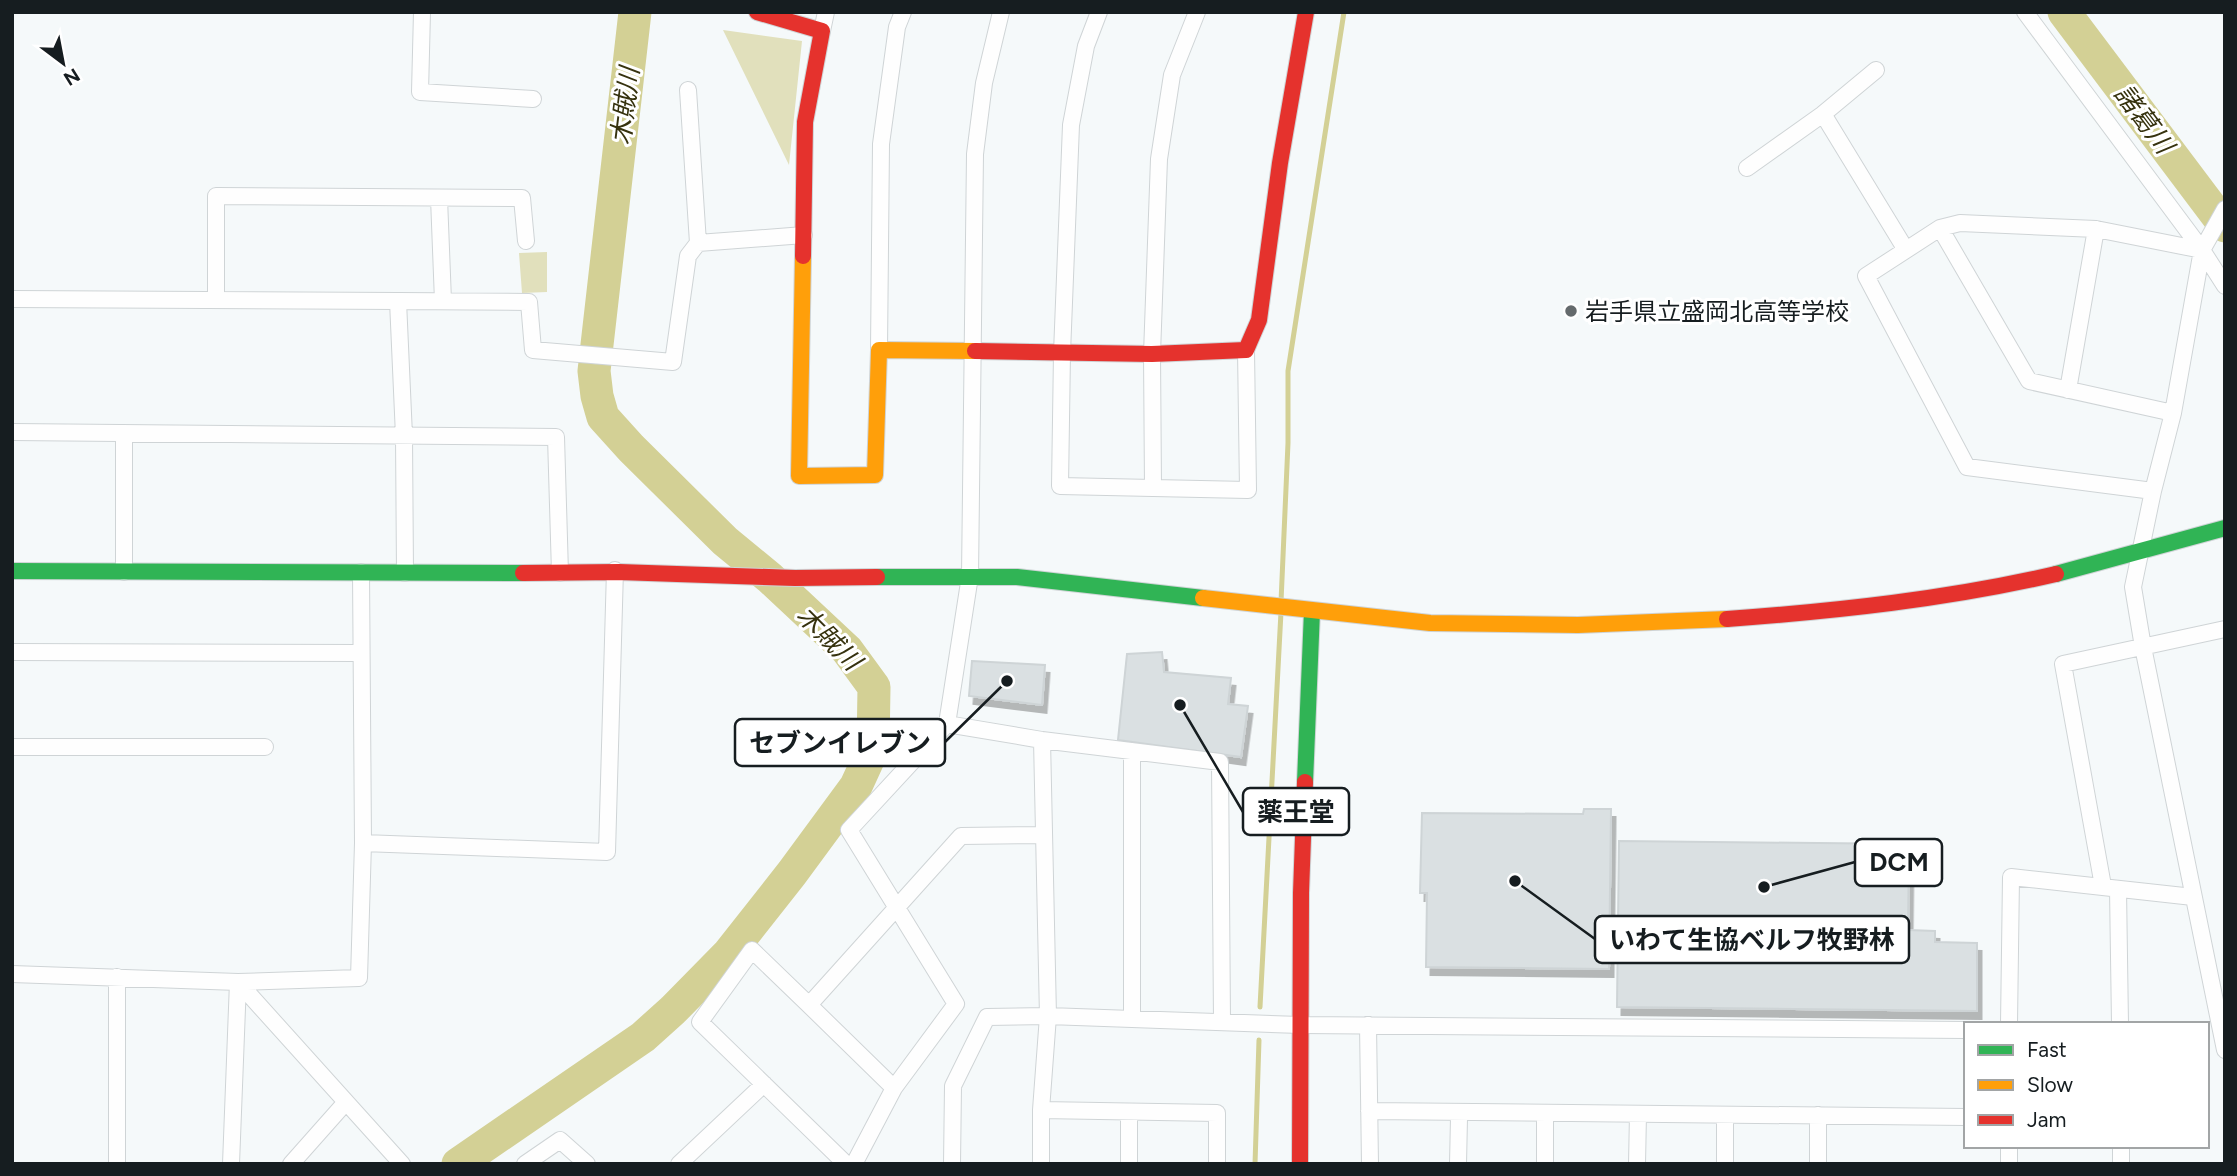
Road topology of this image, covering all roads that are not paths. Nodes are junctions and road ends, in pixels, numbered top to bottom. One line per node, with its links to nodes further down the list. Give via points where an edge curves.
1 (422, 12): 13 (street, via 420,92)
2 (757, 12): 10 (street)
3 (826, 12): 10 (street)
4 (903, 12): 30 (street, via 881,144)
5 (1001, 12): 32 (street, via 984,83 975,154)
6 (1099, 12): 33 (street, via 1086,46 1071,125)
7 (1197, 12): 34 (street, via 1172,75 1159,159)
8 (1306, 12): 31 (street, via 1259,320)
9 (2025, 12): 23 (street)
10 (822, 31): 20 (street, via 804,122)
11 (1876, 70): 14 (street)
12 (688, 90): 22 (street)
13 (533, 99)
14 (1824, 114): 15 (street); 24 (street)
15 (1747, 168)
16 (439, 198): 21 (street, via 522,198); 27 (street, via 216,196); 29 (street)
17 (2225, 209): 23 (street)
18 (1940, 228): 19 (street, via 1960,223); 24 (street); 35 (street, via 2029,381)
19 (2095, 229): 23 (street); 35 (street)
20 (804, 235): 22 (street); 30 (street, via 799,476 875,475)
21 (526, 241)
22 (698, 243): 29 (street, via 688,256 673,362 533,350 529,302)
23 (2205, 244): 25 (street); 36 (street)
24 (1906, 250): 41 (street, via 1866,275 1967,467)
25 (2225, 286)
26 (12, 299): 27 (street)
27 (216, 300): 28 (street)
28 (398, 301): 29 (street); 39 (street)
29 (443, 301)
30 (879, 350): 32 (street)
31 (1247, 351): 34 (street); 40 (street, via 1248,490)
32 (972, 352): 33 (street); 50 (street)
33 (1062, 354): 34 (street); 40 (street, via 1060,486)
34 (1152, 354): 40 (street)
35 (2068, 390): 36 (street)
36 (2173, 413): 41 (street)
37 (12, 432): 38 (street)
38 (124, 433): 39 (street); 46 (street)
39 (404, 436): 48 (street); 49 (street, via 556,438)
40 (1153, 488)
41 (2153, 492): 43 (street)
42 (2225, 528): 43 (street)
43 (2140, 553): 51 (street, via 1990,588 1840,611 1623,624 1438,624); 53 (street, via 2133,587)
44 (615, 570): 49 (street); 50 (street, via 770,578); 62 (street, via 607,852)
45 (12, 571): 46 (street)
46 (124, 572): 47 (street)
47 (361, 572): 48 (street); 55 (street)
48 (405, 573): 49 (street)
49 (559, 573)
50 (970, 576): 51 (street, via 1046,579); 56 (street)
51 (1312, 611): 75 (street)
52 (2225, 629): 53 (street)
53 (2143, 647): 63 (street, via 2063,664); 64 (street)
54 (12, 652): 55 (street)
55 (362, 653): 62 (street)
56 (947, 724): 57 (street); 65 (street, via 849,830)
57 (1042, 740): 60 (street); 61 (street)
58 (12, 747): 59 (street)
59 (265, 747)
60 (1132, 751): 71 (street); 72 (street, via 1220,762)
61 (1044, 835): 65 (street, via 961,836); 70 (street)
62 (363, 843): 68 (street, via 359,978)
63 (2111, 888): 64 (street); 73 (street, via 2011,877); 74 (street)
64 (2193, 898): 78 (street)
65 (897, 908): 69 (street); 80 (street, via 956,1004)
66 (12, 974): 67 (street)
67 (117, 977): 68 (street); 91 (street)
68 (238, 982): 81 (street); 92 (street)
69 (809, 1005): 79 (street, via 752,950 700,1022); 80 (street)
70 (1048, 1016): 71 (street); 82 (street); 100 (street, via 987,1017 953,1086)
71 (1132, 1019): 72 (street)
72 (1222, 1022): 75 (street)
73 (2009, 1022)
74 (2120, 1022)
75 (1300, 1025): 76 (street); 104 (street)
76 (1368, 1025): 77 (street); 83 (street)
77 (1964, 1030)
78 (2225, 1050)
79 (764, 1084): 97 (street); 98 (street)
80 (894, 1088): 99 (street)
81 (346, 1102): 93 (street); 94 (street)
82 (1041, 1110): 84 (street); 101 (street)
83 (1369, 1111): 85 (street); 105 (street)
84 (1129, 1112): 102 (street); 103 (street, via 1217,1113)
85 (1545, 1113): 86 (street); 107 (street)
86 (1638, 1114): 87 (street); 108 (street)
87 (1725, 1115): 88 (street); 109 (street)
88 (1818, 1115): 89 (street); 110 (street)
89 (1964, 1117)
90 (1459, 1118): 106 (street)
91 (117, 1164)
92 (231, 1164)
93 (291, 1164)
94 (402, 1164)
95 (525, 1164): 96 (street, via 560,1140)
96 (587, 1164)
97 (679, 1164)
98 (846, 1164)
99 (854, 1164)
100 (952, 1164)
101 (1041, 1164)
102 (1129, 1164)
103 (1217, 1164)
104 (1300, 1164)
105 (1370, 1164)
106 (1458, 1164)
107 (1545, 1164)
108 (1637, 1164)
109 (1725, 1164)
110 (1818, 1164)

